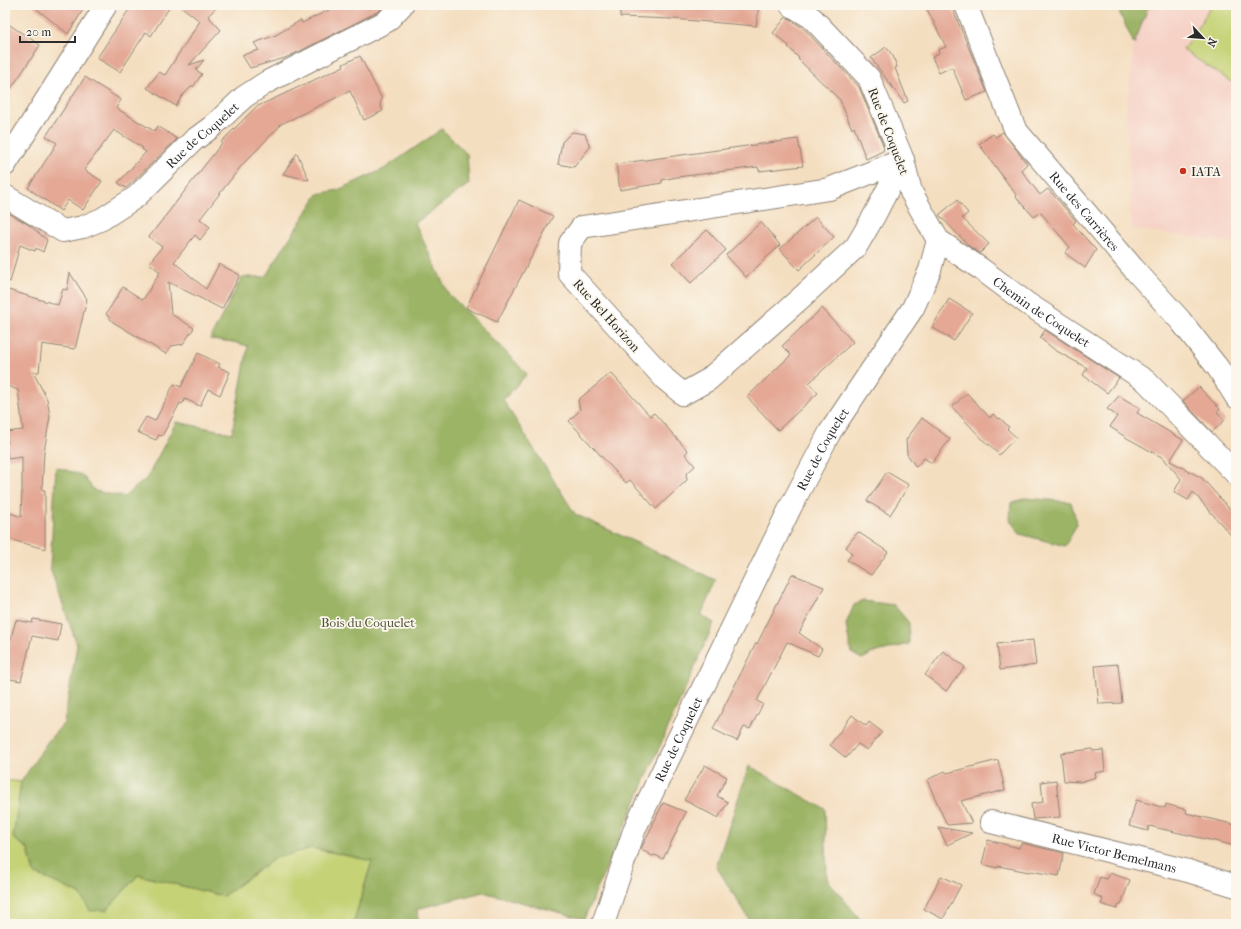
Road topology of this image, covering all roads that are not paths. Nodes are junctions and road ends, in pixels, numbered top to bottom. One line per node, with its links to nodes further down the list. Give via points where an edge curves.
1 (106, 5): 6 (street)
2 (402, 5): 7 (street, Rue de Coquelet, via 387,21 267,82 244,97 194,140 136,197 102,219 83,227 63,231)
3 (791, 5): 5 (street, Rue de Coquelet, via 812,18 869,78)
4 (966, 5): 9 (street, Rue des Carrières, via 1015,129 1180,320 1218,368)
5 (903, 160): 5 (street, Rue Bel Horizon, via 829,189 582,227 570,243 569,273 665,379 683,394 708,380 856,247); 8 (street, Rue de Coquelet, via 911,192)
6 (5, 165)
7 (5, 196)
8 (938, 240): 10 (street, Chemin de Coquelet, via 1028,304 1146,381); 13 (street, Rue de Coquelet, via 930,270 913,308 830,432 791,506 635,828)
9 (1236, 397)
10 (1236, 474)
11 (991, 822): 12 (street, Rue Victor Bemelmans, via 1188,871)
12 (1236, 886)
13 (603, 924)

